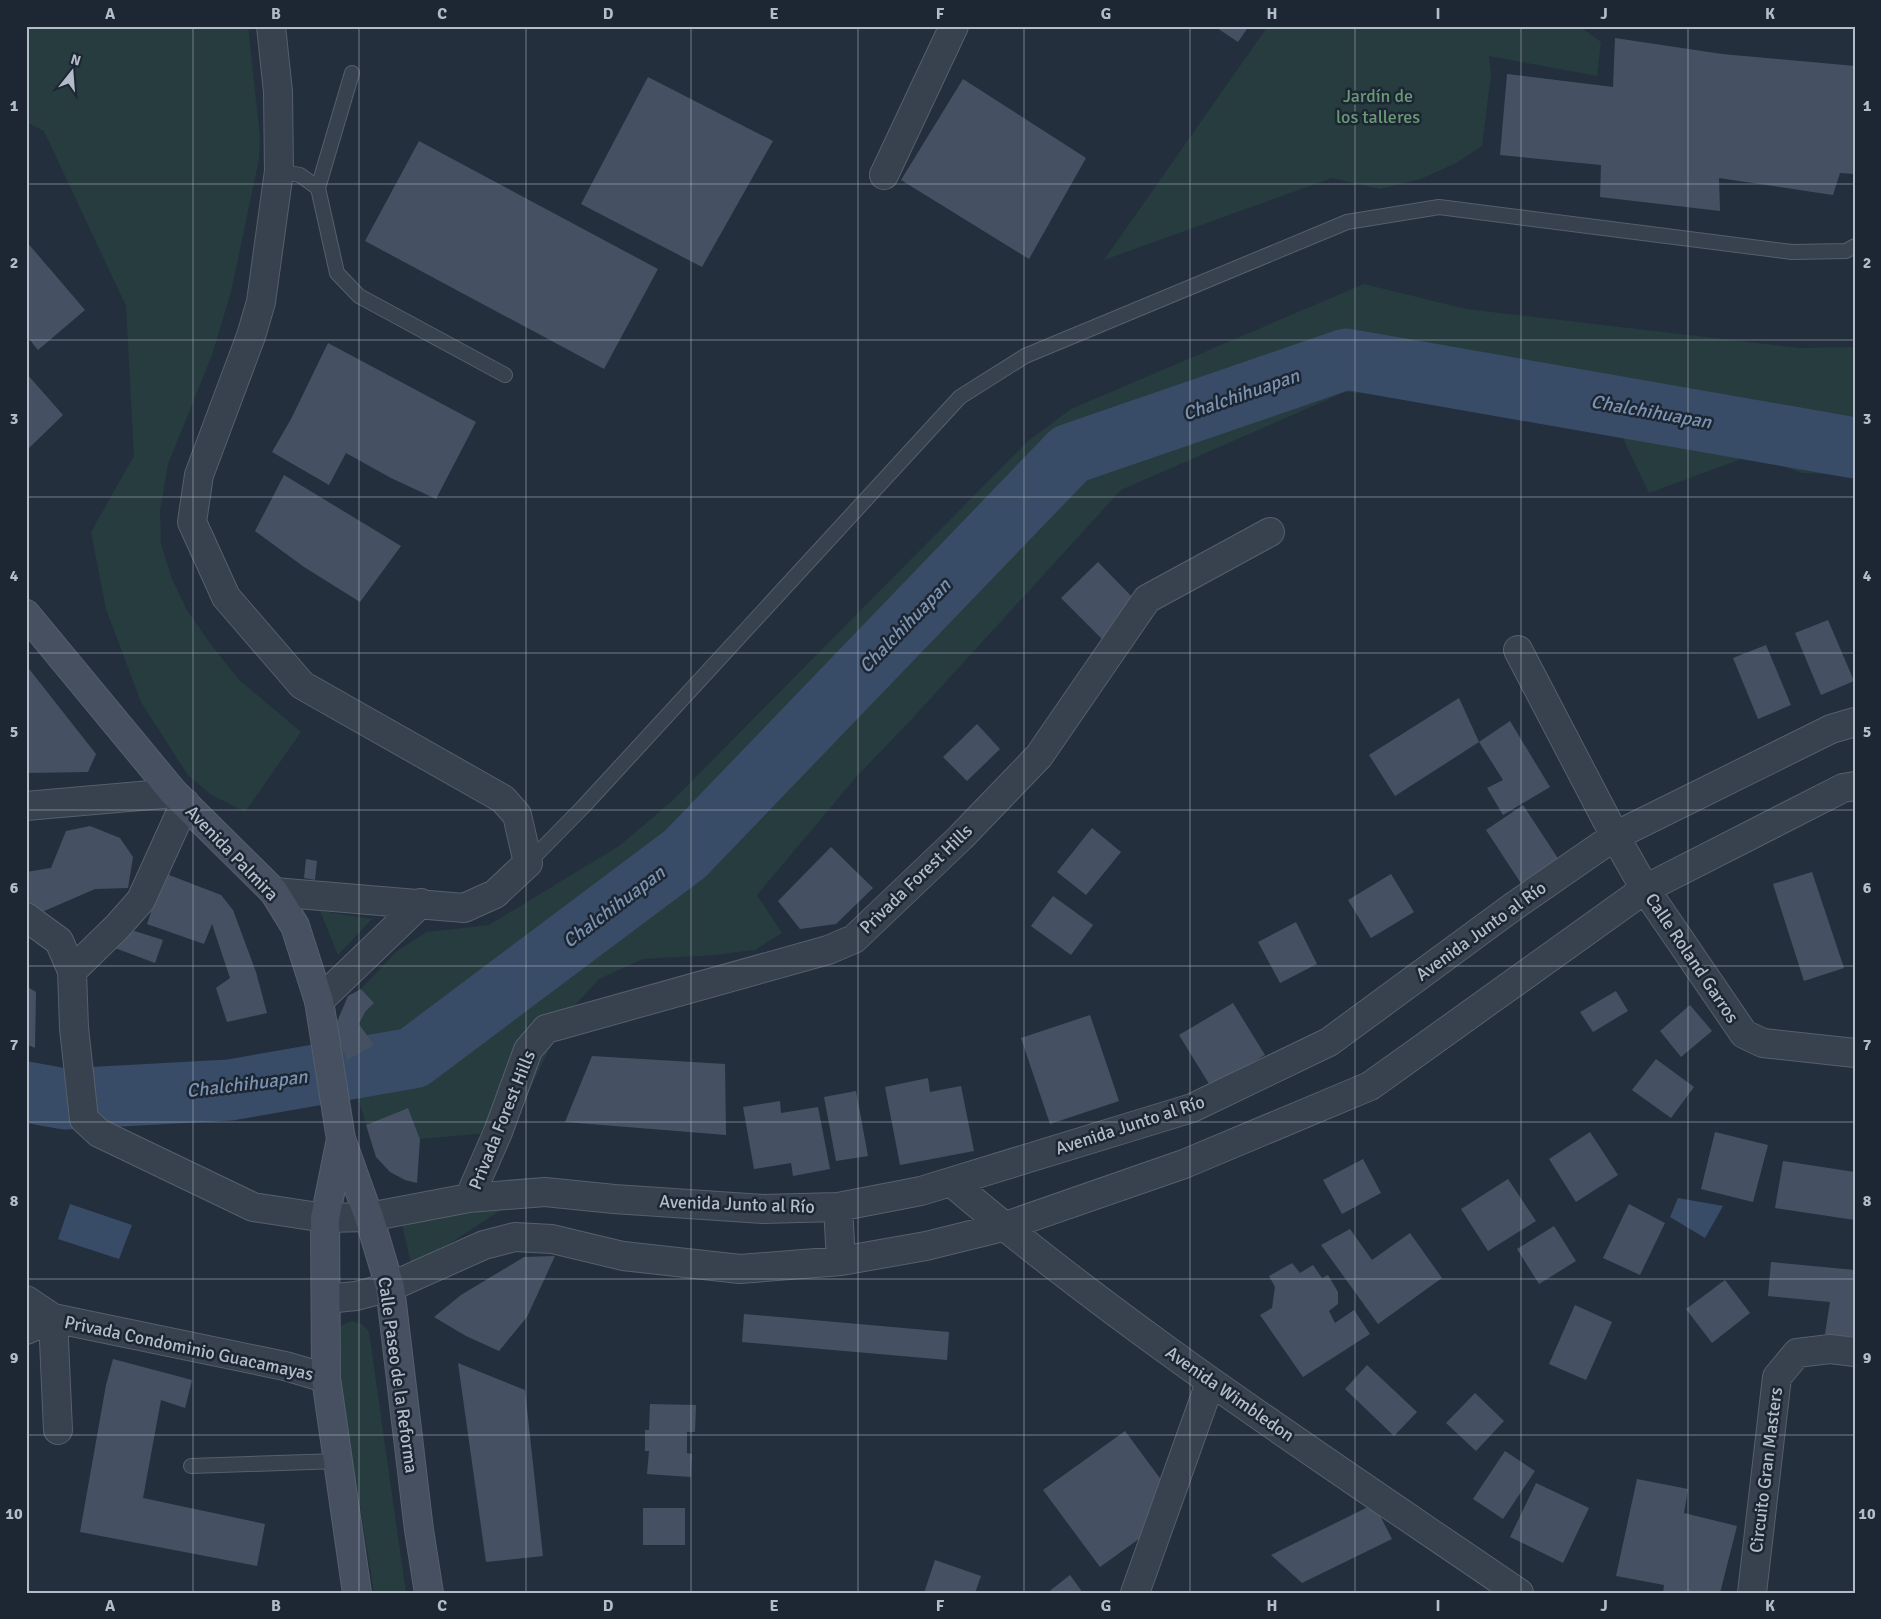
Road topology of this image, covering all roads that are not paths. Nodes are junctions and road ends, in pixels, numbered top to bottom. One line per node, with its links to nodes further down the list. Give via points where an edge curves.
1 (271, 26): 4 (street, via 278,92)
2 (954, 26): 5 (street)
3 (352, 73): 6 (lane)
4 (280, 171): 6 (lane, via 300,175); 17 (street, via 261,302 252,336 199,475 192,522 226,597 302,685 503,799 517,815)
5 (884, 175)
6 (318, 188): 8 (lane, via 337,273 359,296)
7 (1855, 246): 17 (lane, via 1846,252 1792,252 1439,207 1347,222 1025,356 960,397)
8 (505, 375)
9 (1270, 532): 27 (street, Privada Forest Hills, via 1148,599 1039,756 854,939 828,950 546,1029 528,1050)
10 (26, 614): 14 (main road, Avenida Palmira)
11 (1518, 650): 16 (street, Calle Roland Garros)
12 (1855, 722): 16 (street, Avenida Junto al Río, via 1831,729)
13 (1855, 786): 18 (street, via 1843,788)
14 (179, 798): 15 (street); 19 (main road, Avenida Palmira); 22 (street, via 141,900)
15 (26, 806)
16 (1615, 836): 18 (street, Calle Roland Garros); 26 (street, Avenida Junto al Río, via 1329,1042 1192,1108)
17 (528, 863): 20 (street, via 495,894 464,908)
18 (1645, 889): 24 (street, Calle Roland Garros, via 1744,1034 1763,1043); 31 (street, via 1370,1086 1184,1164)
19 (274, 892): 20 (street); 23 (main road, Avenida Palmira, via 295,926)
20 (421, 903): 23 (street)
21 (26, 917): 22 (street, via 59,941)
22 (72, 971): 30 (street, Avenida Junto al Río, via 74,1028 84,1119 99,1133 253,1207)
23 (320, 1008): 25 (main road, Avenida Palmira)
24 (1855, 1053)
25 (339, 1127): 29 (main road, Calle Paseo de la Reforma); 30 (main road)
26 (951, 1182): 28 (street, Avenida Junto al Río); 31 (street, Avenida Wimbledon)
27 (469, 1198): 28 (street, Avenida Junto al Río, via 545,1192 764,1209); 29 (street, Avenida Junto al Río)
28 (838, 1207): 32 (street)
29 (369, 1217): 30 (street, Avenida Junto al Río); 33 (main road, Calle Paseo de la Reforma)
30 (325, 1218): 34 (main road)
31 (1003, 1227): 32 (street, via 926,1246); 40 (street, Avenida Wimbledon)
32 (842, 1261): 33 (street, via 740,1268 623,1256 552,1239 515,1237 484,1244)
33 (390, 1287): 34 (street, via 356,1296); 45 (main road, Calle Paseo de la Reforma)
34 (326, 1299): 39 (main road)
35 (26, 1300): 36 (street, Privada Condominio Guacamayas)
36 (53, 1318): 37 (street, Privada Condominio Guacamayas); 39 (street, Privada Condominio Guacamayas, via 284,1366); 41 (street, Privada Condominio Guacamayas)
37 (26, 1330)
38 (1855, 1352): 48 (street, Circuito Gran Masters, via 1830,1349 1797,1353 1776,1377)
39 (326, 1378): 42 (main road)
40 (1210, 1382): 46 (street); 47 (street, Avenida Wimbledon)
41 (58, 1430)
42 (339, 1461): 43 (lane); 44 (main road)
43 (192, 1466)
44 (357, 1593)
45 (429, 1593)
46 (1134, 1593)
47 (1519, 1593)
48 (1752, 1593)

